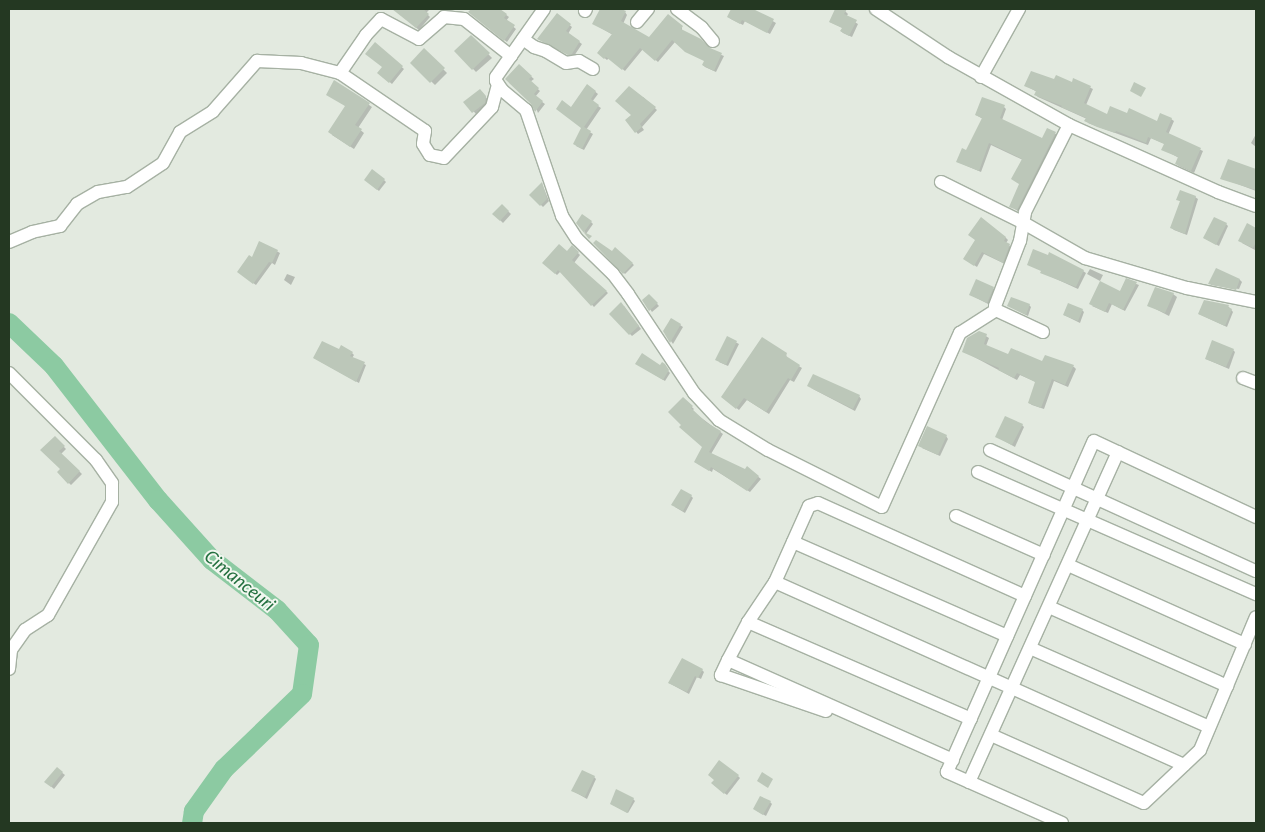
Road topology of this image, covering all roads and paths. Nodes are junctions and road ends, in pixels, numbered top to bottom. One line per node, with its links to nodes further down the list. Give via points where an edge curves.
1 (544, 9): 7 (street)
2 (648, 9): 6 (street)
3 (676, 9): 8 (street, via 702,28)
4 (876, 9): 12 (street)
5 (1019, 9): 12 (street)
6 (637, 22)
7 (523, 39): 9 (street); 10 (street, via 566,63 578,61)
8 (713, 41)
9 (511, 56): 11 (street, via 464,19 444,16 419,39 381,19); 13 (street, via 496,77)
10 (593, 69)
11 (340, 73): 13 (street, via 425,131 423,144 430,154 444,158 492,107); 18 (street, via 301,63 258,61 213,111 180,132 163,163 127,187 98,192 78,204 60,226 32,232)
12 (981, 77): 14 (street)
13 (498, 86): 20 (street, via 526,110 562,216 577,239 613,274 628,294 705,407 719,420 768,450 882,507 960,334)
14 (1069, 125): 16 (street); 17 (street, via 1034,191)
15 (941, 182): 17 (street)
16 (1256, 206)
17 (1022, 222): 19 (street, via 1085,258 1187,288); 20 (street, via 1020,242 995,304)
18 (9, 242)
19 (1256, 302)
20 (996, 310): 21 (street)
21 (1043, 332)
22 (9, 373): 47 (street, via 96,460 112,483 112,502 48,615 25,630 11,650)
23 (1243, 378): 24 (street)
24 (1256, 383)
25 (990, 450): 28 (street)
26 (1118, 452): 28 (street, via 1094,441); 29 (street); 32 (street)
27 (978, 472): 30 (street)
28 (1074, 488): 29 (street); 30 (street)
29 (1098, 499): 33 (street); 37 (street)
30 (1064, 510): 33 (street); 35 (street)
31 (956, 516): 35 (street)
32 (1256, 516)
33 (1088, 520): 36 (street); 39 (street)
34 (793, 542): 38 (street); 40 (street, via 809,506 818,503); 44 (street)
35 (1044, 555): 40 (street)
36 (1068, 565): 41 (street); 45 (street)
37 (1256, 571)
38 (775, 582): 43 (street); 48 (street)
39 (1256, 594)
40 (1025, 596): 44 (street)
41 (1049, 607): 46 (street); 49 (street)
42 (1256, 617): 45 (street)
43 (748, 622): 51 (street); 54 (street, via 728,660)
44 (1008, 636): 48 (street)
45 (1244, 644): 49 (street)
46 (1030, 648): 50 (street); 52 (street)
47 (9, 669)
48 (989, 678): 50 (street); 51 (street)
49 (1227, 686): 52 (street)
50 (1012, 688): 53 (street); 55 (street)
51 (971, 719): 54 (street)
52 (1209, 727): 55 (street, via 1200,750)
53 (991, 735): 55 (street, via 1144,803); 56 (street)
54 (953, 760): 56 (street, via 947,772)
55 (1184, 765)
56 (969, 782): 57 (street)
57 (1062, 823)

